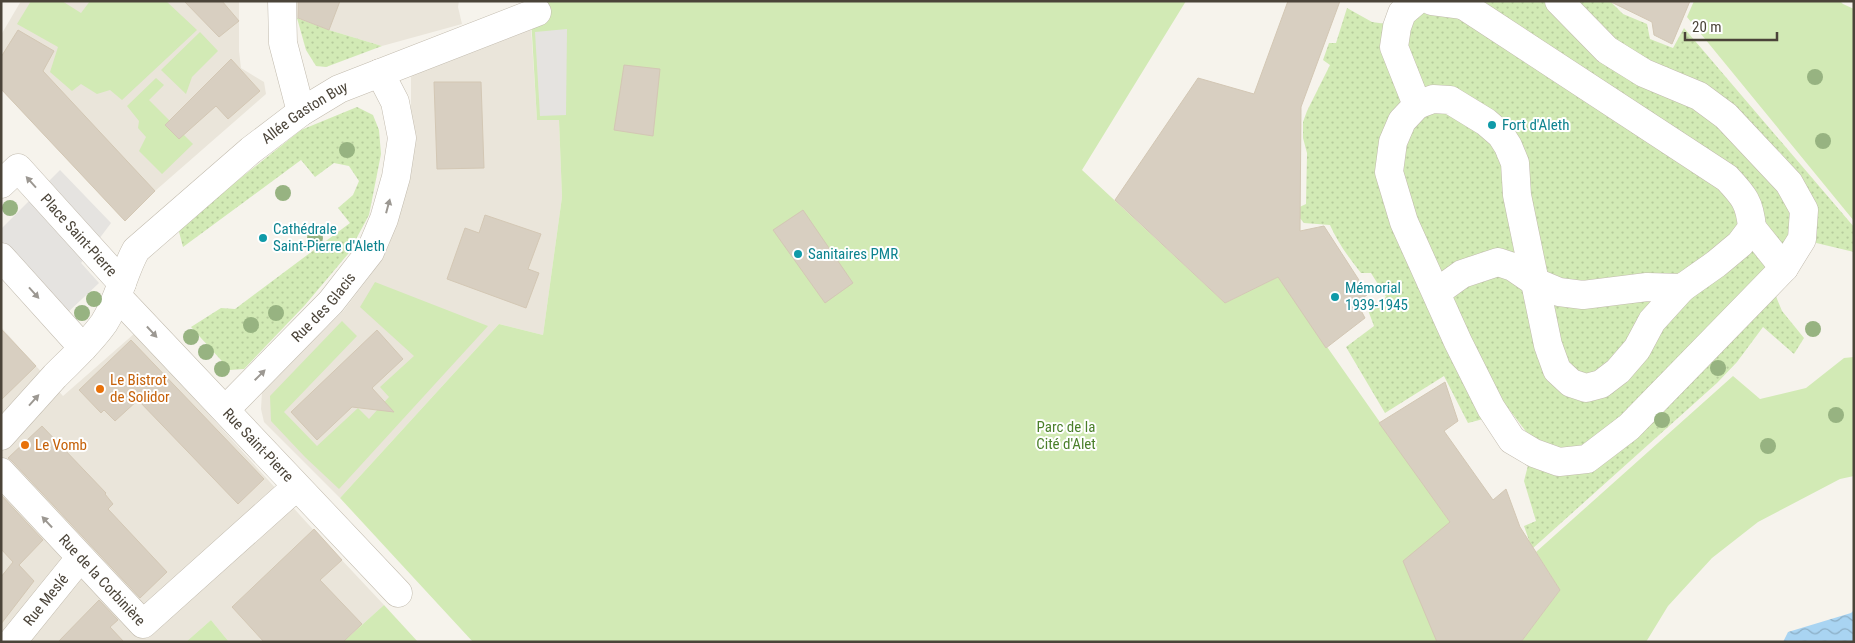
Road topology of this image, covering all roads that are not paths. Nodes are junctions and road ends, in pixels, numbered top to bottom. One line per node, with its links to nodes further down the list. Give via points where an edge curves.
1 (282, 1): 9 (street, via 283,43)
2 (1416, 1): 8 (street, via 1402,13 1394,47)
3 (1432, 1): 5 (street)
4 (1559, 1): 13 (street, via 1607,50 1644,73 1699,96 1726,116 1789,183 1804,210 1802,239)
5 (1464, 3): 11 (street, via 1727,178 1751,210)
6 (537, 12): 7 (street, Allée Gaston Buy)
7 (380, 73): 9 (street, Allée Gaston Buy, via 339,90); 19 (street, Rue des Glacis, one-way to 7, via 331,302 370,252 387,211 402,138 395,102)
8 (1417, 105): 14 (street, via 1432,99 1450,100 1501,135 1515,163 1516,195); 17 (street, via 1402,121 1393,142 1389,172 1404,222)
9 (301, 112): 16 (street, Allée Gaston Buy, via 251,150 136,250)
10 (1, 184): 16 (street, Place Saint-Pierre, one-way to 10, via 18,168)
11 (1752, 228): 13 (street); 15 (street, via 1740,244)
12 (1, 257): 18 (street, one-way to 18)
13 (1784, 268): 17 (street, via 1629,427 1587,459 1560,462 1534,453 1512,440 1487,400)
14 (1535, 282): 15 (street, via 1559,292 1583,295 1647,287); 15 (street, via 1548,345 1557,370 1571,383 1586,388 1601,384 1618,371 1637,348 1652,321); 17 (street, via 1513,267 1498,262 1462,274)
15 (1682, 288)
16 (120, 290): 18 (street, Place Saint-Pierre, via 104,322); 19 (street, Rue Saint-Pierre, one-way to 19)
17 (1437, 292)
18 (83, 348): 20 (street, Place Saint-Pierre, one-way to 18)
19 (226, 409): 22 (street, Rue Saint-Pierre)
20 (1, 436)
21 (1, 472): 23 (street, Rue de la Corbinière, one-way to 21)
22 (296, 486): 23 (street, Rue de la Corbinière, via 142,624); 24 (street, Rue Saint-Pierre)
23 (80, 558): 25 (street, Rue Meslé)
24 (398, 593)
25 (12, 642)

